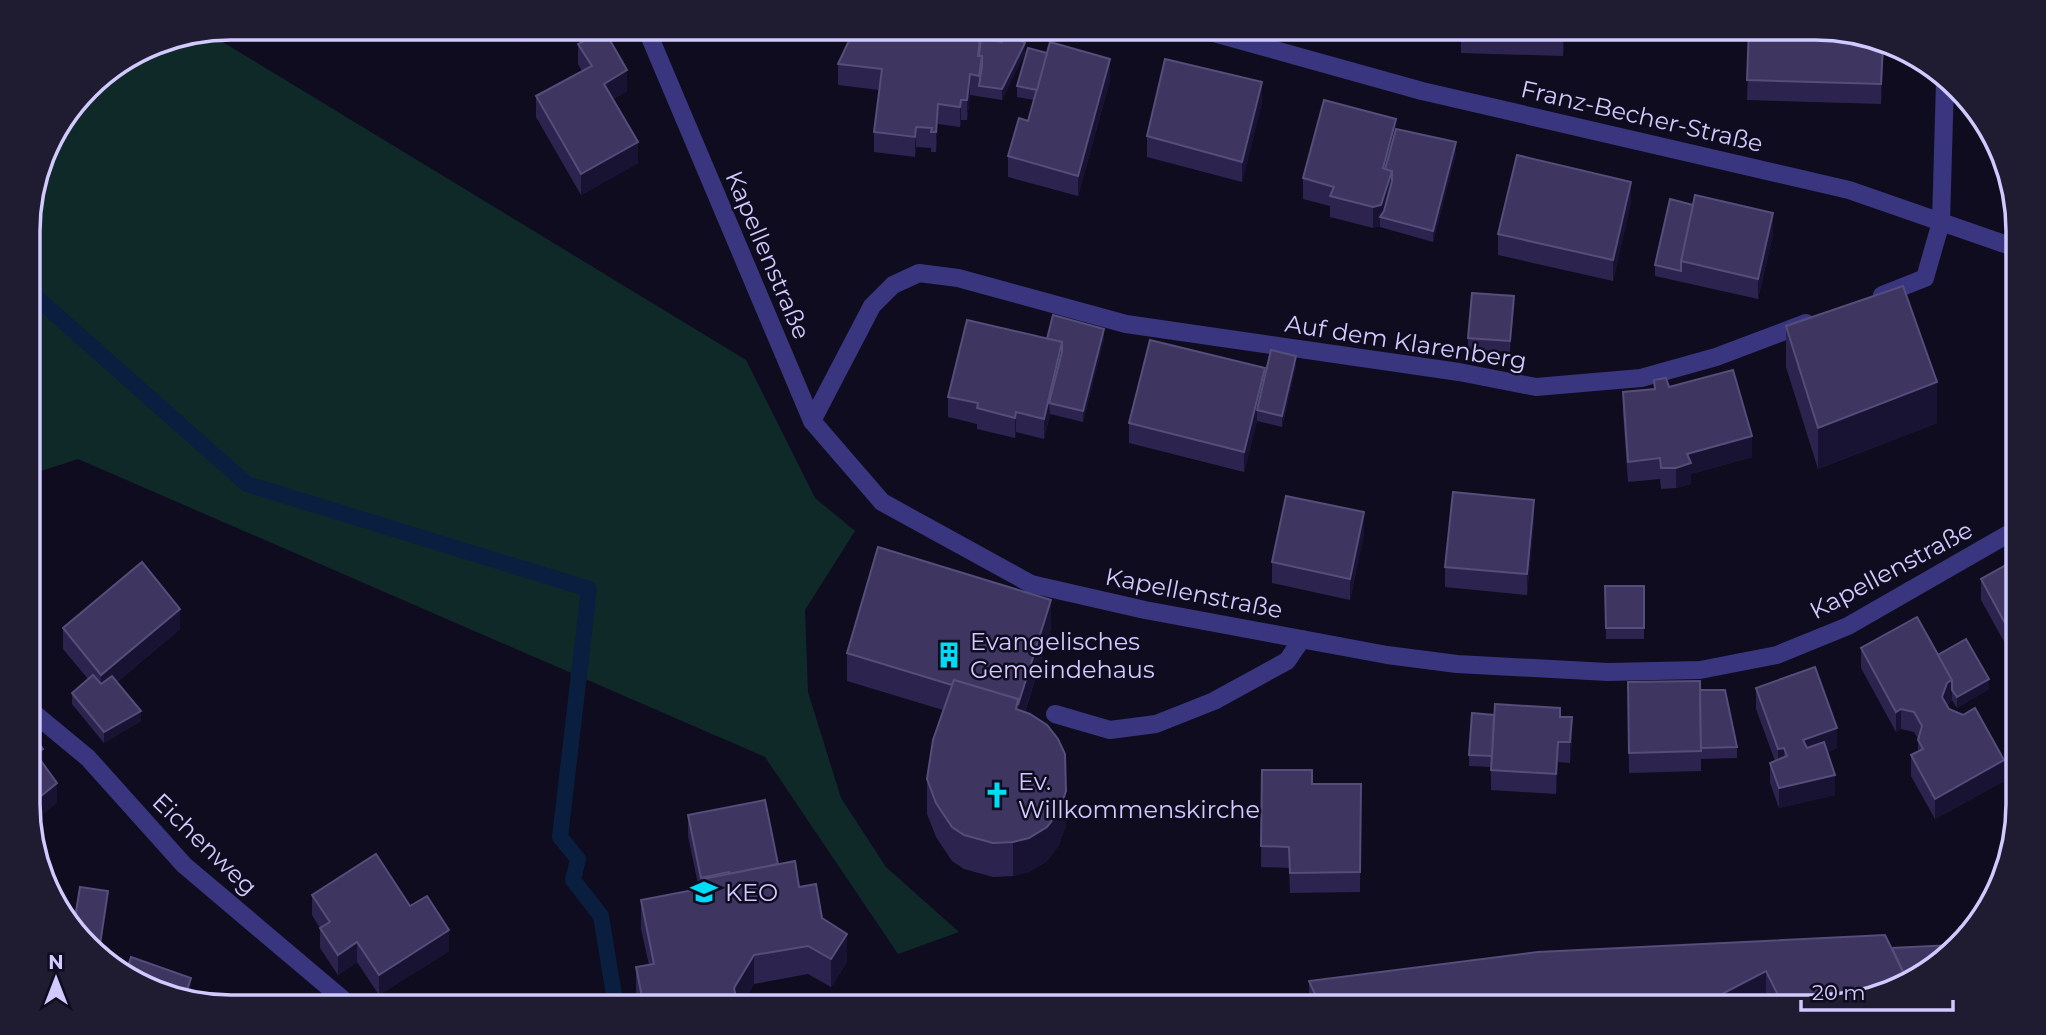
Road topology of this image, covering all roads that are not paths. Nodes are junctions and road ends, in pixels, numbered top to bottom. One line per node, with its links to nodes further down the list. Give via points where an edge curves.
1 (651, 40): 8 (street, Kapellenstraße)
2 (1239, 40): 4 (street, Franz-Becher-Straße, via 1422,91 1849,190)
3 (1945, 92): 4 (street)
4 (1941, 222): 5 (street); 6 (street, via 1925,278)
5 (2006, 245)
6 (1860, 303)
7 (1821, 318): 8 (street, Auf dem Klarenberg, via 1716,357 1642,378 1536,387 1126,324 958,278 919,273 893,285 872,306)
8 (812, 421): 10 (street, Kapellenstraße, via 882,502 1031,584)
9 (2006, 535): 10 (street, Kapellenstraße, via 1848,626 1777,655 1700,670 1608,672 1457,664)
10 (1302, 639): 11 (street, via 1287,661 1214,701 1156,724 1110,730)
11 (1055, 714)
12 (40, 718): 13 (street, Eichenweg, via 88,758 184,865)
13 (338, 995)

